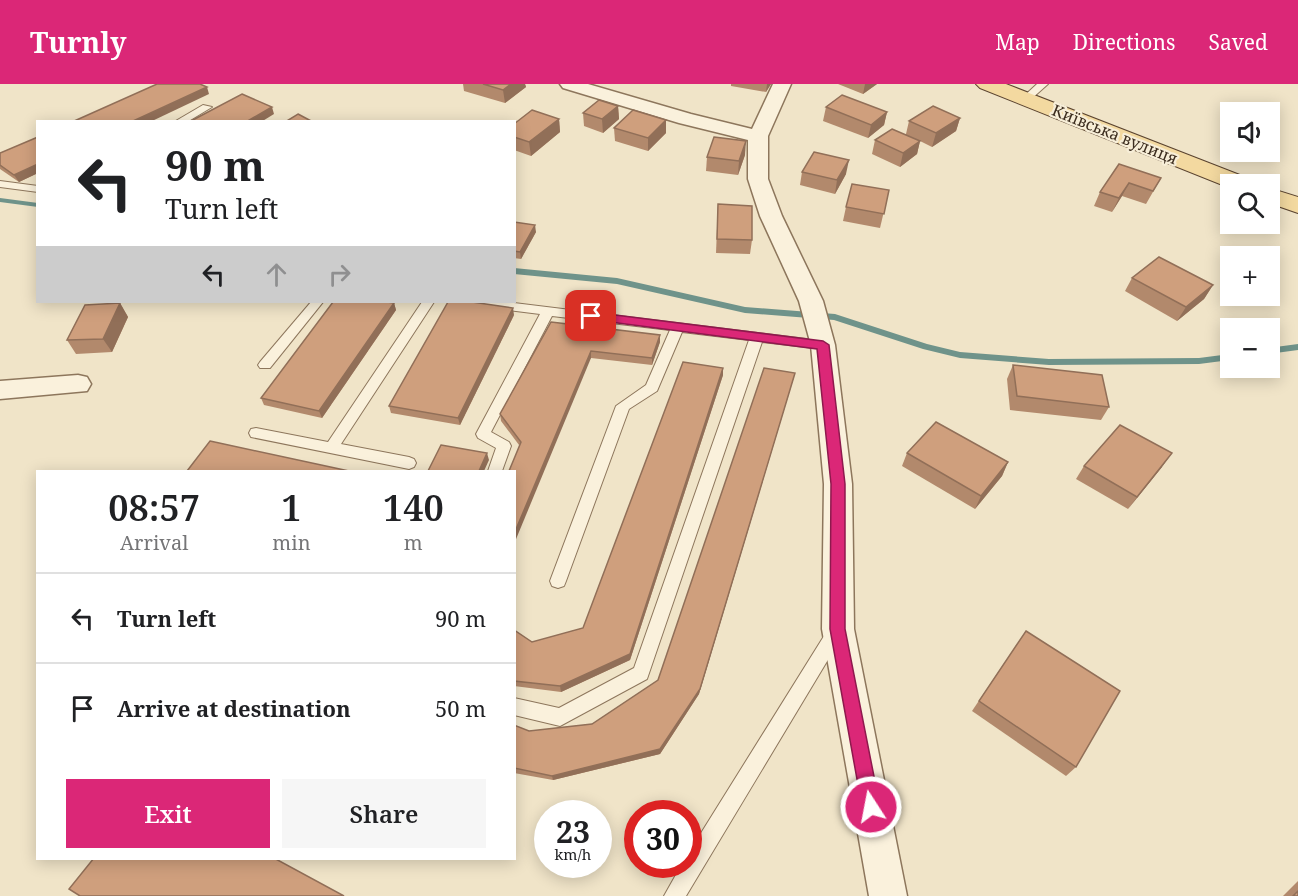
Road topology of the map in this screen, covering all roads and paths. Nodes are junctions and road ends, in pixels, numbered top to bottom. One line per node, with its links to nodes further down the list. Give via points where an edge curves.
1 (569, 84): 8 (street)
2 (782, 84): 8 (street)
3 (987, 84): 5 (main road, Київська вулиця)
4 (1043, 84): 5 (lane)
5 (1026, 99): 9 (main road, Київська вулиця)
6 (207, 107): 7 (lane)
7 (183, 120)
8 (758, 136): 18 (street, via 758,179)
9 (1220, 175)
10 (0, 184): 11 (lane)
11 (36, 189)
12 (1280, 199): 13 (main road)
13 (1298, 206)
14 (316, 303): 21 (lane)
15 (427, 303): 25 (lane)
16 (485, 303): 17 (lane)
17 (548, 310): 19 (lane); 27 (lane, via 483,434 504,446)
18 (817, 325): 20 (lane); 29 (street, via 838,484)
19 (678, 327): 20 (lane); 28 (lane, via 652,388 623,406)
20 (757, 337): 30 (lane, via 641,673 560,717)
21 (265, 365)
22 (78, 384): 23 (street)
23 (0, 390)
24 (256, 433): 25 (lane)
25 (331, 448): 26 (lane)
26 (409, 463)
27 (495, 470)
28 (558, 581)
29 (838, 629): 31 (lane); 32 (street)
30 (516, 706)
31 (674, 896)
32 (888, 896)

